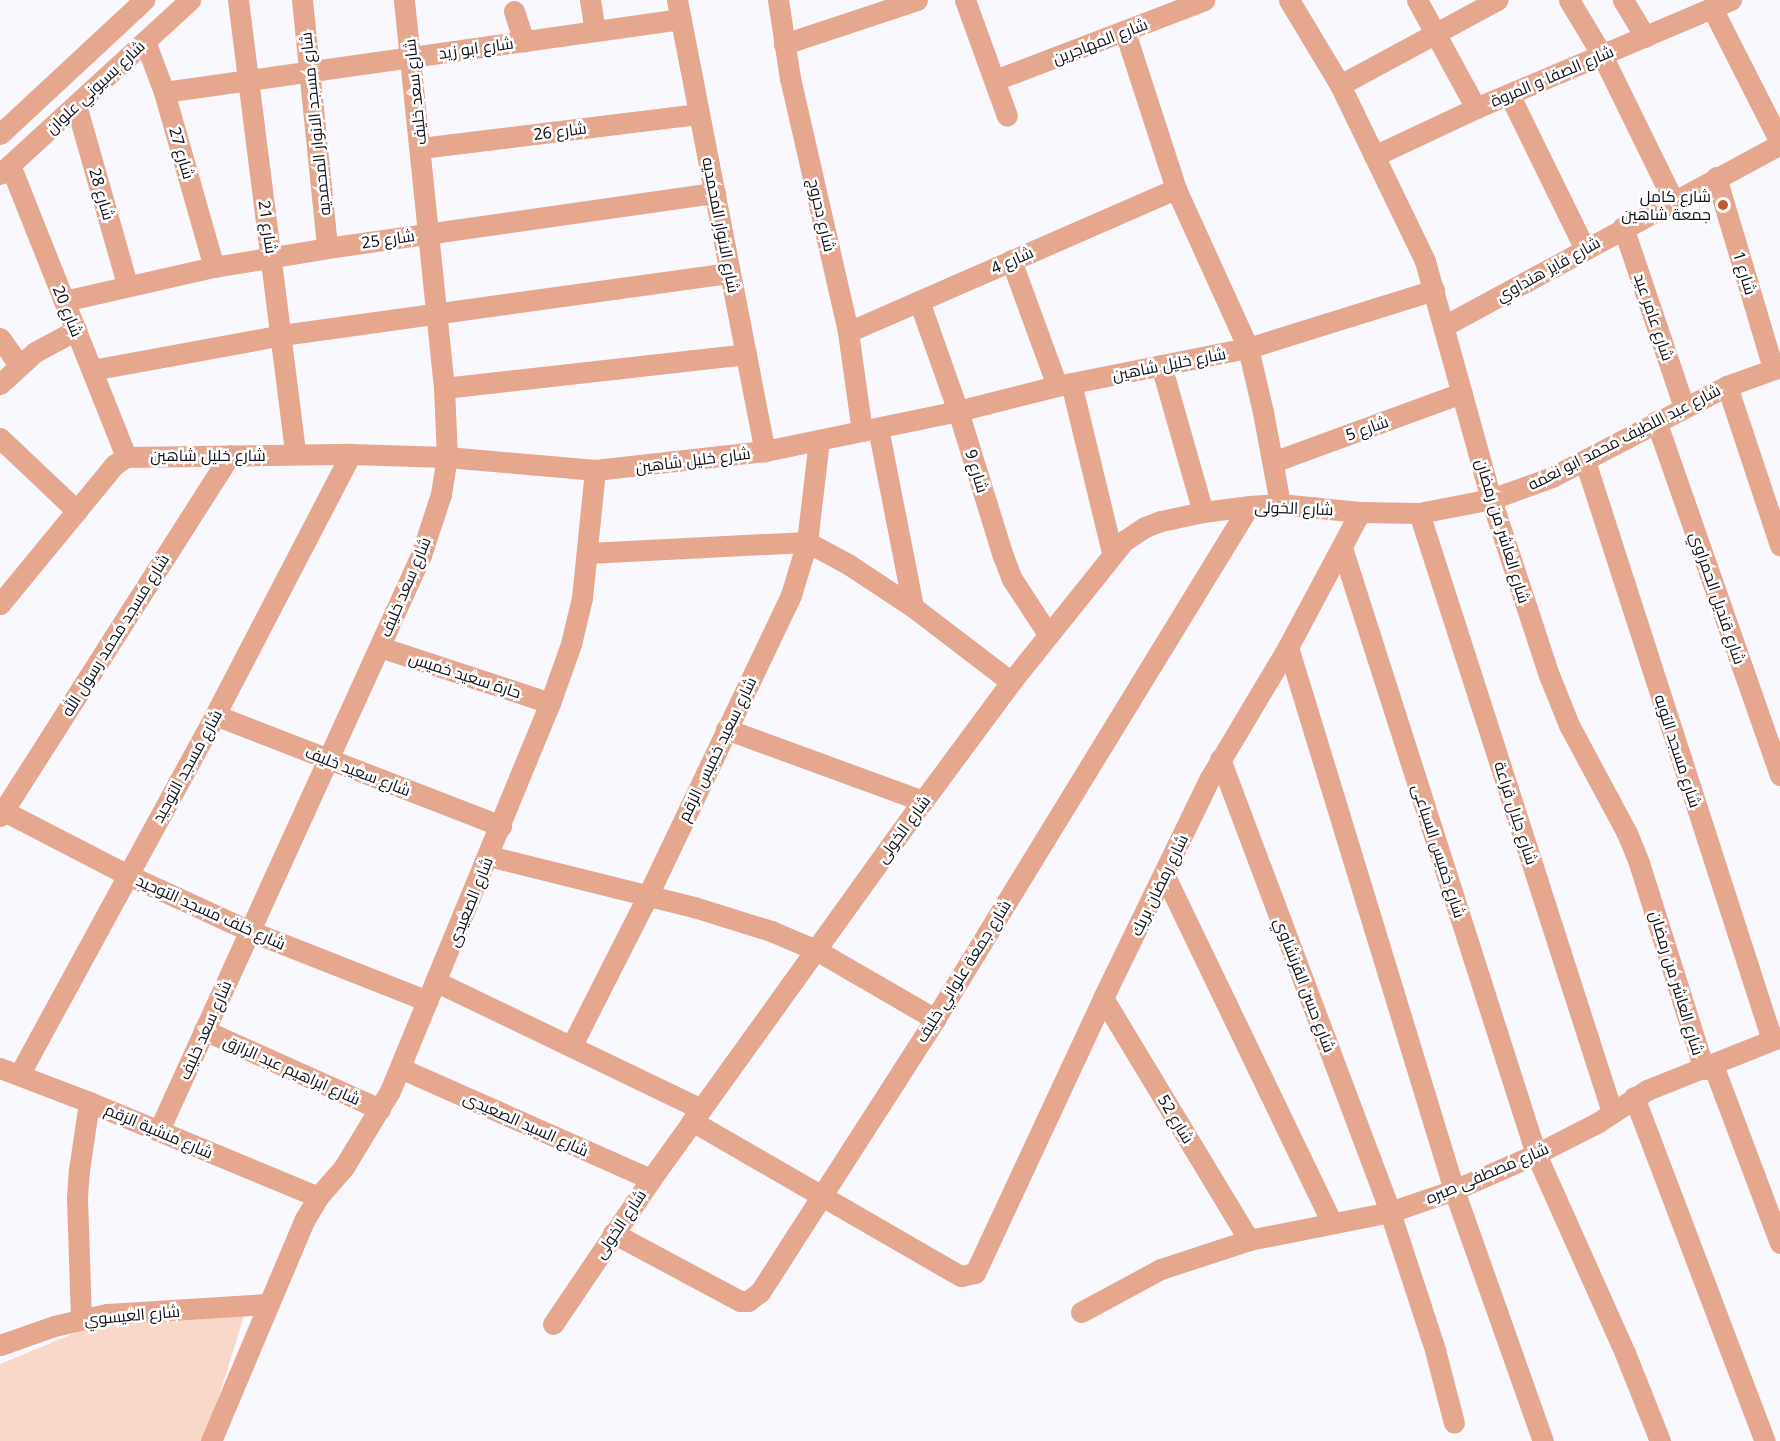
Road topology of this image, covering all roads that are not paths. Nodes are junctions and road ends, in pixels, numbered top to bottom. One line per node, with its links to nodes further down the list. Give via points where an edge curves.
1 (144, 0): 38 (street, شارع بسيوني علوان)
2 (190, 0): 23 (street, شارع بسيوني علوان)
3 (238, 0): 29 (street, شارع 21)
4 (302, 0): 28 (street, شارع مسجد الانوار المحمديه)
5 (404, 0): 27 (street, شارع سعد خليف)
6 (590, 0): 19 (street)
7 (778, 0): 25 (street, شارع دحروج)
8 (917, 0): 25 (street)
9 (965, 0): 30 (street)
10 (1204, 0): 20 (street, شارع المهاجرين)
11 (1289, 0): 31 (street, شارع العاشر من رمضان)
12 (1417, 0): 21 (street)
13 (1497, 0): 21 (street)
14 (1569, 0): 26 (street)
15 (1623, 0): 22 (street)
16 (1722, 4): 22 (street, شارع الصفا و المروة); 39 (street)
17 (679, 9): 19 (street, شارع ابو زيد); 36 (street, شارع الانوار المحمديه)
18 (514, 11): 24 (street)
19 (595, 31): 24 (street, شارع ابو زيد)
20 (1125, 32): 30 (street, شارع المهاجرين); 44 (street)
21 (1436, 33): 31 (street); 35 (street)
22 (1645, 37): 26 (street, شارع الصفا و المروة)
23 (145, 41): 32 (street, شارع 27); 34 (street, شارع بسيوني علوان)
24 (525, 41): 27 (street, شارع ابو زيد)
25 (784, 44): 62 (street, شارع دحروج)
26 (1602, 55): 33 (street, شارع الصفا و المروة); 46 (street)
27 (412, 57): 28 (street, شارع ابو زيد); 40 (street, شارع سعد خليف)
28 (311, 71): 29 (street, شارع ابو زيد); 49 (street, شارع مسجد الانوار المحمديه)
29 (248, 80): 32 (street, شارع ابو زيد); 51 (street, شارع 21)
30 (995, 80): 37 (street)
31 (1340, 86): 41 (street, شارع العاشر من رمضان)
32 (164, 92): 53 (street, شارع 27)
33 (1509, 94): 35 (street, شارع الصفا و المروة); 50 (street)
34 (76, 105): 42 (street, شارع بسيوني علوان); 55 (street, شارع 28)
35 (1476, 108): 41 (street, شارع الصفا و المروة)
36 (699, 114): 40 (street, شارع 26); 45 (street, شارع الانوار المحمديه)
37 (1007, 116)
38 (0, 134)
39 (1780, 143): 43 (street, شارع فايز هنداوي)
40 (422, 148): 48 (street, شارع سعد خليف)
41 (1374, 156): 56 (street, شارع العاشر من رمضان, via 1422,253)
42 (5, 170): 57 (street, شارع 20)
43 (1716, 177): 46 (street, شارع فايز هنداوي); 69 (street, شارع 1)
44 (1176, 189): 52 (street, شارع 4); 65 (street)
45 (715, 193): 48 (street, شارع 25); 54 (street, شارع الانوار المحمديه)
46 (1673, 200): 47 (street, شارع فايز هنداوي)
47 (1623, 227): 50 (street, شارع فايز هنداوي); 76 (street, شارع عامر عيد)
48 (428, 233): 49 (street, شارع 25); 59 (street, شارع سعد خليف)
49 (327, 248): 51 (street, شارع 25)
50 (1584, 249): 60 (street, شارع فايز هنداوي)
51 (272, 257): 53 (street, شارع 25); 63 (street, شارع 21)
52 (1011, 260): 58 (street, شارع 4); 72 (street)
53 (214, 267): 55 (street, شارع 25)
54 (730, 273): 59 (street); 66 (street, شارع الانوار المحمديه)
55 (127, 284): 57 (street, شارع 25)
56 (1434, 290): 60 (street, شارع العاشر من رمضان); 65 (street, شارع خليل شاهين)
57 (64, 301): 61 (street, شارع 20)
58 (919, 301): 62 (street, شارع 4); 77 (street, شارع 9)
59 (436, 312): 63 (street); 74 (street, شارع سعد خليف)
60 (1444, 326): 75 (street, شارع العاشر من رمضان)
61 (76, 330): 67 (street); 70 (street, شارع 20)
62 (848, 332): 79 (street, شارع دحروج)
63 (282, 335): 70 (street); 83 (street, شارع 21)
64 (0, 338): 67 (street)
65 (1248, 348): 68 (street, شارع خليل شاهين); 89 (street)
66 (746, 354): 74 (street); 82 (street, شارع الانوار المحمديه)
67 (19, 365): 71 (street)
68 (1161, 365): 72 (street, شارع خليل شاهين); 95 (street)
69 (1777, 368): 73 (street, شارع عبد اللطيف محمد ابو نعمه)
70 (92, 370): 86 (street, شارع 20)
71 (0, 384)
72 (1064, 384): 77 (street, شارع خليل شاهين); 101 (street)
73 (1726, 386): 76 (street, شارع عبد اللطيف محمد ابو نعمه); 99 (street)
74 (444, 388): 87 (street, شارع سعد خليف)
75 (1462, 393): 89 (street, شارع 5); 91 (street, شارع العاشر من رمضان)
76 (1684, 407): 78 (street, شارع عبد اللطيف محمد ابو نعمه)
77 (958, 411): 79 (street, شارع خليل شاهين); 105 (street, شارع 9, via 1012,579)
78 (1656, 421): 88 (street, شارع عبد اللطيف محمد ابو نعمه); 114 (street, شارع قنديل الحمراوي)
79 (870, 429): 81 (street, شارع خليل شاهين); 104 (street, شارع دحروج)
80 (0, 438): 94 (street)
81 (819, 440): 82 (street, شارع خليل شاهين); 98 (street, شارع سعيد خميس الزقم)
82 (765, 451): 90 (street, شارع خليل شاهين)
83 (296, 454): 84 (street, شارع خليل شاهين); 85 (street, شارع خليل شاهين)
84 (351, 454): 87 (street, شارع خليل شاهين); 110 (street, شارع مسجد التوحيد)
85 (230, 455): 86 (street, شارع خليل شاهين); 116 (street, شارع مسجد محمد رسول الله)
86 (126, 457): 94 (street, شارع خليل شاهين, via 114,465)
87 (447, 457): 90 (street, شارع خليل شاهين); 106 (street, شارع سعد خليف, via 441,494 421,555)
88 (1585, 461): 91 (street, شارع عبد اللطيف محمد ابو نعمه); 128 (street, شارع مسجد التوبه)
89 (1273, 462): 92 (street)
90 (595, 470): 102 (street, شارع الصعيدى)
91 (1491, 499): 97 (street, شارع عبد اللطيف محمد ابو نعمه); 130 (street, شارع العاشر من رمضان, via 1549,675 1569,724 1627,833)
92 (1280, 504): 93 (street, شارع الخولى); 96 (street, شارع الخولى)
93 (1249, 506): 95 (street, شارع الخولى); 126 (street, شارع جمعة علواني خليف)
94 (77, 511): 103 (street, شارع خليل شاهين)
95 (1203, 512): 101 (street, شارع الخولى, via 1145,527)
96 (1360, 512): 97 (street, شارع عبد اللطيف محمد ابو نعمه); 100 (street, شارع رمضان بريك)
97 (1419, 513): 136 (street, شارع جلال قراعة)
98 (807, 543): 102 (street); 104 (street, via 848,564); 111 (street, شارع سعيد خميس الزقم, via 791,595)
99 (1780, 545)
100 (1342, 548): 107 (street, شارع رمضان بريك); 139 (street, شارع خميس السباعى)
101 (1112, 552): 105 (street, شارع الخولى)
102 (588, 553): 109 (street, شارع الصعيدى, via 571,644)
103 (0, 604)
104 (913, 607): 108 (street)
105 (1048, 634): 108 (street, شارع الخولى)
106 (380, 647): 109 (street, حارة سعيد خميس); 112 (street, شارع سعد خليف)
107 (1288, 647): 113 (street, شارع رمضان بريك); 141 (street)
108 (1011, 682): 115 (street, شارع الخولى)
109 (550, 703): 117 (street, شارع الصعيدى)
110 (215, 715): 112 (street, شارع سعيد خليف); 120 (street, شارع مسجد التوحيد)
111 (726, 729): 115 (street); 121 (street, شارع سعيد خميس الزقم)
112 (328, 759): 117 (street, شارع سعيد خليف); 122 (street, شارع سعد خليف)
113 (1220, 759): 119 (street, شارع رمضان بريك); 144 (street, شارع حسن القرنشاوي)
114 (1780, 775)
115 (923, 801): 123 (street, شارع الخولى)
116 (1, 812): 120 (street, شارع خلف مسجد التوحيد)
117 (501, 826): 118 (street, شارع الصعيدى)
118 (489, 856): 121 (street); 124 (street, شارع الصعيدى)
119 (1164, 874): 125 (street, شارع رمضان بريك); 145 (street)
120 (128, 875): 122 (street, شارع خلف مسجد التوحيد); 132 (street, شارع مسجد التوحيد)
121 (648, 895): 123 (street, via 728,916); 129 (street, شارع سعيد خميس الزقم)
122 (250, 931): 124 (street, شارع خلف مسجد التوحيد); 127 (street, شارع سعد خليف)
123 (816, 950): 126 (street); 137 (street, شارع الخولى)
124 (433, 992): 129 (street, شارع خلف مسجد التوحيد); 131 (street, شارع الصعيدى)
125 (1103, 998): 147 (street, شارع 52); 149 (street, شارع رمضان بريك)
126 (935, 1019): 143 (street, شارع جمعة علواني خليف)
127 (204, 1030): 135 (street, شارع ابراهيم عبد الرازق); 138 (street, شارع سعد خليف)
128 (1776, 1039): 130 (street, شارع مصطفى صبره)
129 (572, 1045): 137 (street, شارع خلف مسجد التوحيد)
130 (1708, 1067): 133 (street, شارع مصطفى صبره); 148 (street, شارع العاشر من رمضان)
131 (400, 1068): 135 (street, شارع الصعيدى); 140 (street, شارع السيد الصعيدى)
132 (9, 1072): 134 (street, شارع منشية الزقم)
133 (1634, 1097): 136 (street, شارع مصطفى صبره); 159 (street)
134 (89, 1102): 138 (street, شارع منشية الزقم); 152 (street, via 77,1197)
135 (380, 1109): 142 (street, شارع الصعيدى, via 344,1167)
136 (1612, 1112): 139 (street, شارع مصطفى صبره)
137 (697, 1115): 140 (street, شارع الخولى); 143 (street, شارع خلف مسجد التوحيد)
138 (159, 1130): 142 (street, شارع منشية الزقم)
139 (1536, 1154): 141 (street, شارع مصطفى صبره); 158 (street, شارع خميس السباعى)
140 (651, 1179): 146 (street, شارع الخولى)
141 (1454, 1191): 144 (street, شارع مصطفى صبره); 157 (street)
142 (318, 1197): 150 (street, شارع الصعيدى, via 304,1219)
143 (820, 1197): 146 (street, شارع جمعة علواني خليف, via 760,1292 748,1301 740,1301); 149 (street, شارع خلف مسجد التوحيد, via 962,1276)
144 (1390, 1212): 145 (street, شارع مصطفى صبره); 155 (street, شارع حسن القرنشاوي)
145 (1332, 1223): 147 (street, شارع مصطفى صبره)
146 (613, 1233): 153 (street, شارع الخولى)
147 (1249, 1240): 151 (street, شارع مصطفى صبره, via 1161,1269)
148 (1780, 1243)
149 (978, 1269)
150 (267, 1304): 152 (street, شارع العيسوي); 156 (street, شارع الصعيدى)
151 (1081, 1312)
152 (81, 1318): 154 (street, شارع العيسوي)
153 (553, 1324)
154 (0, 1345)
155 (1454, 1423)
156 (211, 1441)
157 (1544, 1441)
158 (1660, 1441)
159 (1765, 1441)

